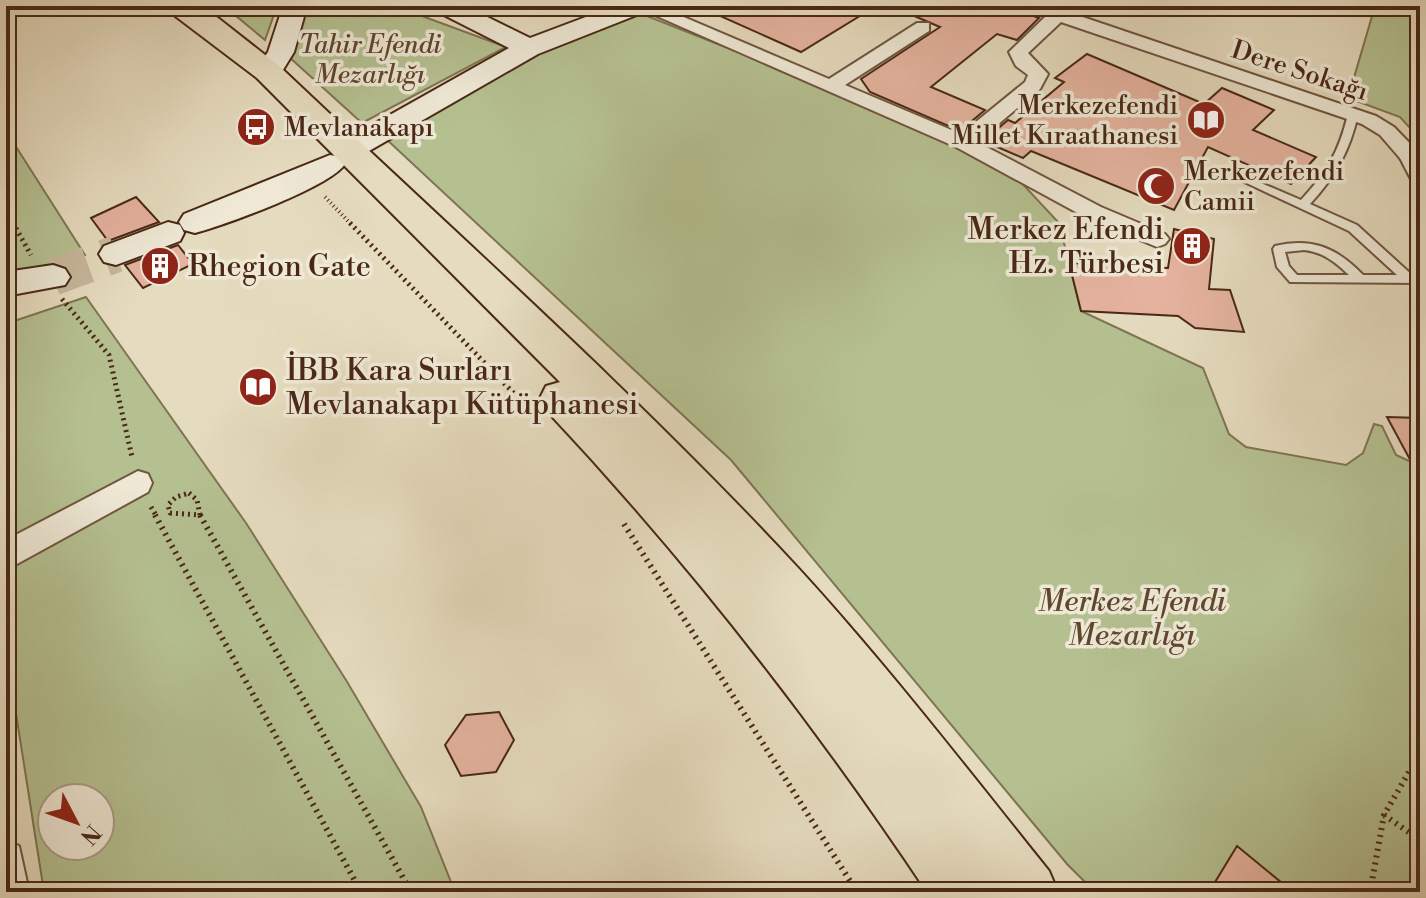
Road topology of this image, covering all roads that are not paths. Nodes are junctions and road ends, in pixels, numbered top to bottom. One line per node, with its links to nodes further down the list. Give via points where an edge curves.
1 (144, 6): 11 (main road, via 212,52)
2 (176, 6): 11 (main road)
3 (295, 6): 9 (street)
4 (640, 6): 10 (street); 12 (street)
5 (1033, 6): 7 (street, Dere Sokağı)
6 (449, 7): 10 (street)
7 (1058, 15): 13 (street, Dere Sokağı); 15 (street, via 1018,52 1038,74 1033,85)
8 (923, 27): 12 (street)
9 (286, 38): 11 (main road, via 264,49)
10 (529, 48): 16 (street)
11 (255, 71): 16 (main road)
12 (831, 86): 15 (street)
13 (1353, 114): 14 (street, Dere Sokağı); 20 (lane, via 1336,170)
14 (1397, 141): 17 (street, Dere Sokağı); 19 (lane)
15 (963, 143): 21 (street, via 1093,212)
16 (329, 163): 22 (street); 31 (main road, via 578,414 697,547 774,637); 32 (main road, via 680,475 780,583)
17 (1420, 167)
18 (1243, 179): 20 (lane)
19 (1420, 187)
20 (1302, 206): 25 (lane, via 1353,228)
21 (1157, 239)
22 (116, 254)
23 (49, 278): 26 (street)
24 (1360, 279): 24 (lane, via 1294,279 1283,267 1279,249 1300,243 1321,246); 25 (lane)
25 (1414, 279)
26 (6, 284)
27 (138, 483): 28 (street)
28 (6, 556)
29 (6, 859): 30 (street)
30 (10, 892)
31 (963, 892)
32 (1028, 892)

